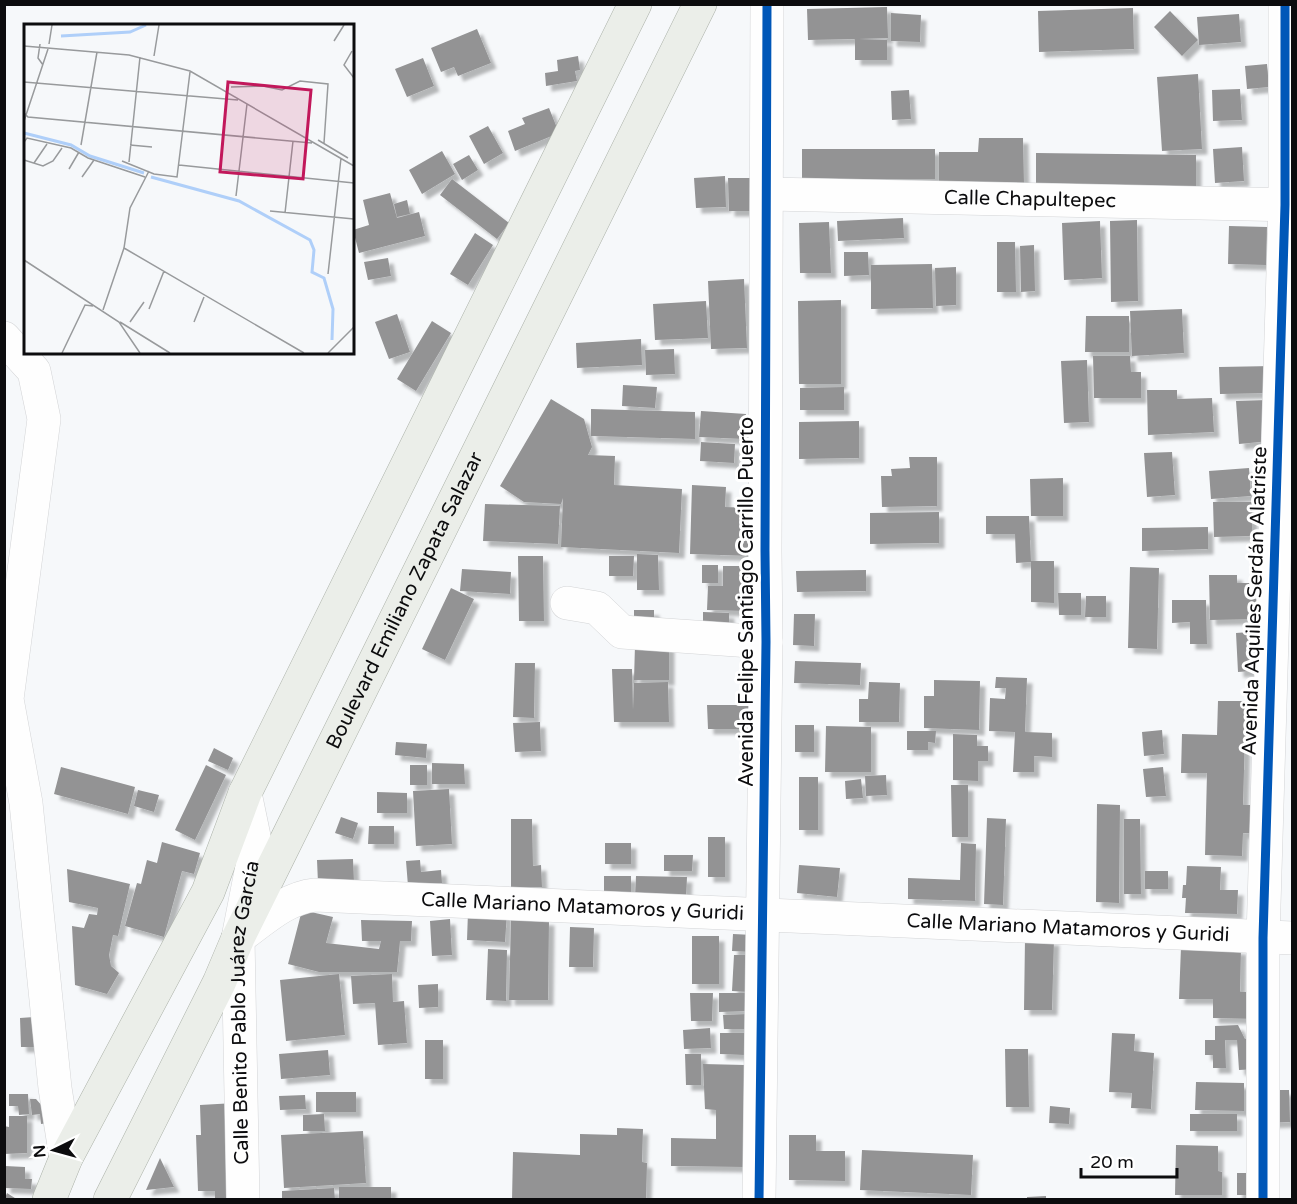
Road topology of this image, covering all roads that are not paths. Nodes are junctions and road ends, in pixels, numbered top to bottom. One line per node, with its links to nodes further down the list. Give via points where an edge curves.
1 (635, 4): 10 (main road)
2 (700, 4): 12 (main road, Boulevard Emiliano Zapata Salazar)
3 (767, 4): 5 (street, Avenida Felipe Santiago Carrillo Puerto)
4 (1285, 4): 6 (street, Avenida Aquiles Serdán Alatriste)
5 (768, 194): 6 (street, Calle Chapultepec); 9 (street, Avenida Felipe Santiago Carrillo Puerto)
6 (1289, 205): 13 (street, Avenida Aquiles Serdán Alatriste)
7 (4, 338): 16 (street, via 34,371 44,419 7,699 26,803 55,1088)
8 (567, 603): 9 (street, via 597,608 622,632)
9 (766, 642): 11 (street, Avenida Felipe Santiago Carrillo Puerto)
10 (244, 793): 12 (street, Calle Benito Pablo Juárez García, via 256,846); 14 (main road, via 208,892)
11 (763, 914): 12 (street, Calle Mariano Matamoros y Guridi, via 315,895 287,903); 13 (street, Calle Mariano Matamoros y Guridi); 20 (street, Avenida Felipe Santiago Carrillo Puerto)
12 (238, 938): 15 (main road, Boulevard Emiliano Zapata Salazar); 19 (street, Calle Benito Pablo Juárez García)
13 (1278, 938): 21 (street, Avenida Aquiles Serdán Alatriste)
14 (177, 949): 15 (main road); 16 (main road)
15 (219, 982): 18 (main road, Boulevard Emiliano Zapata Salazar)
16 (66, 1158): 17 (main road)
17 (49, 1200)
18 (110, 1200)
19 (243, 1200)
20 (759, 1200)
21 (1263, 1200)

